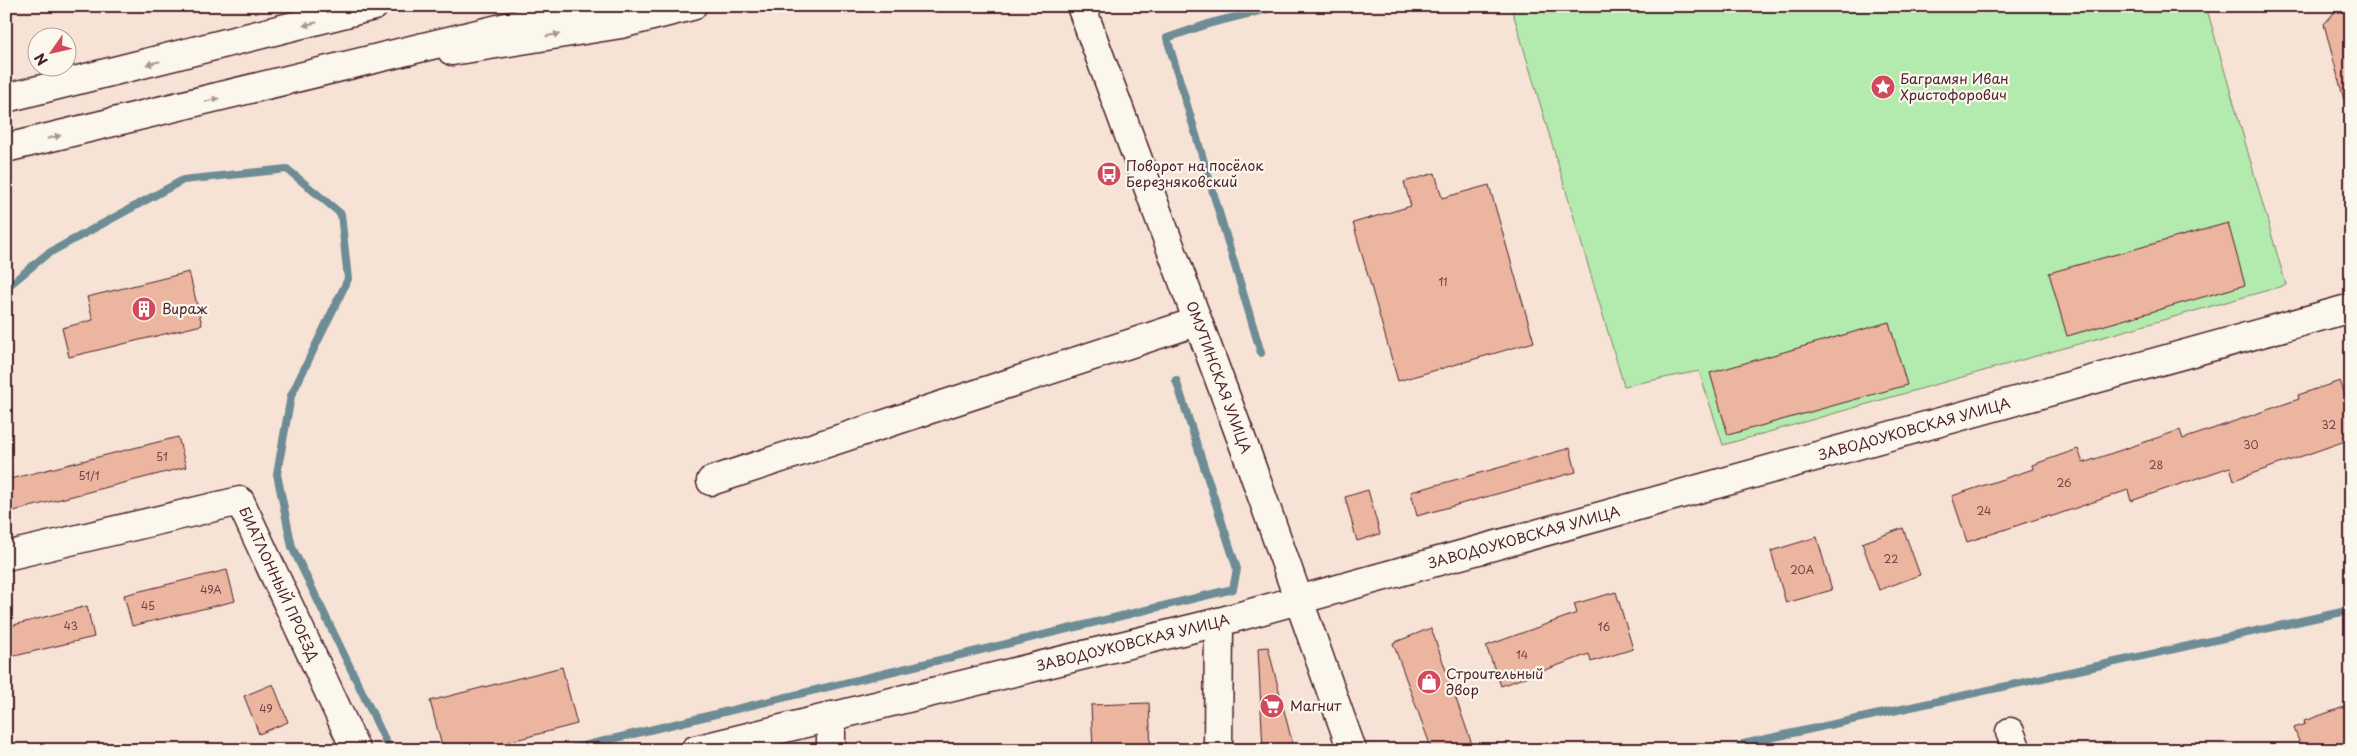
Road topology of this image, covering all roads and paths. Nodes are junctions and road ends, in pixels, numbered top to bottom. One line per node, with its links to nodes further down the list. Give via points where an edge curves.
1 (374, 6): 9 (main road, one-way to 9)
2 (593, 6): 8 (main road)
3 (692, 6): 8 (main road, one-way to 3, via 621,24)
4 (1068, 6): 7 (main road)
5 (1080, 6): 7 (main road, ОМУТИНСКАЯ УЛИЦА)
6 (1096, 6): 7 (main road)
7 (1099, 57): 12 (main road, ОМУТИНСКАЯ УЛИЦА)
8 (332, 71): 10 (main road, one-way to 8)
9 (6, 98)
10 (6, 148)
11 (2351, 308): 15 (main road, ЗАВОДОУКОВСКАЯ УЛИЦА)
12 (1196, 322): 13 (main road); 15 (main road, ОМУТИНСКАЯ УЛИЦА)
13 (711, 481)
14 (6, 556): 18 (main road, БИАТЛОННЫЙ ПРОЕЗД, via 240,501)
15 (1298, 600): 16 (main road, ЗАВОДОУКОВСКАЯ УЛИЦА); 22 (main road, ОМУТИНСКАЯ УЛИЦА)
16 (1219, 622): 17 (main road, ЗАВОДОУКОВСКАЯ УЛИЦА); 21 (main road)
17 (831, 716): 19 (main road, ЗАВОДОУКОВСКАЯ УЛИЦА); 20 (main road)
18 (356, 750)
19 (695, 750)
20 (831, 750)
21 (1218, 750)
22 (1352, 750)

